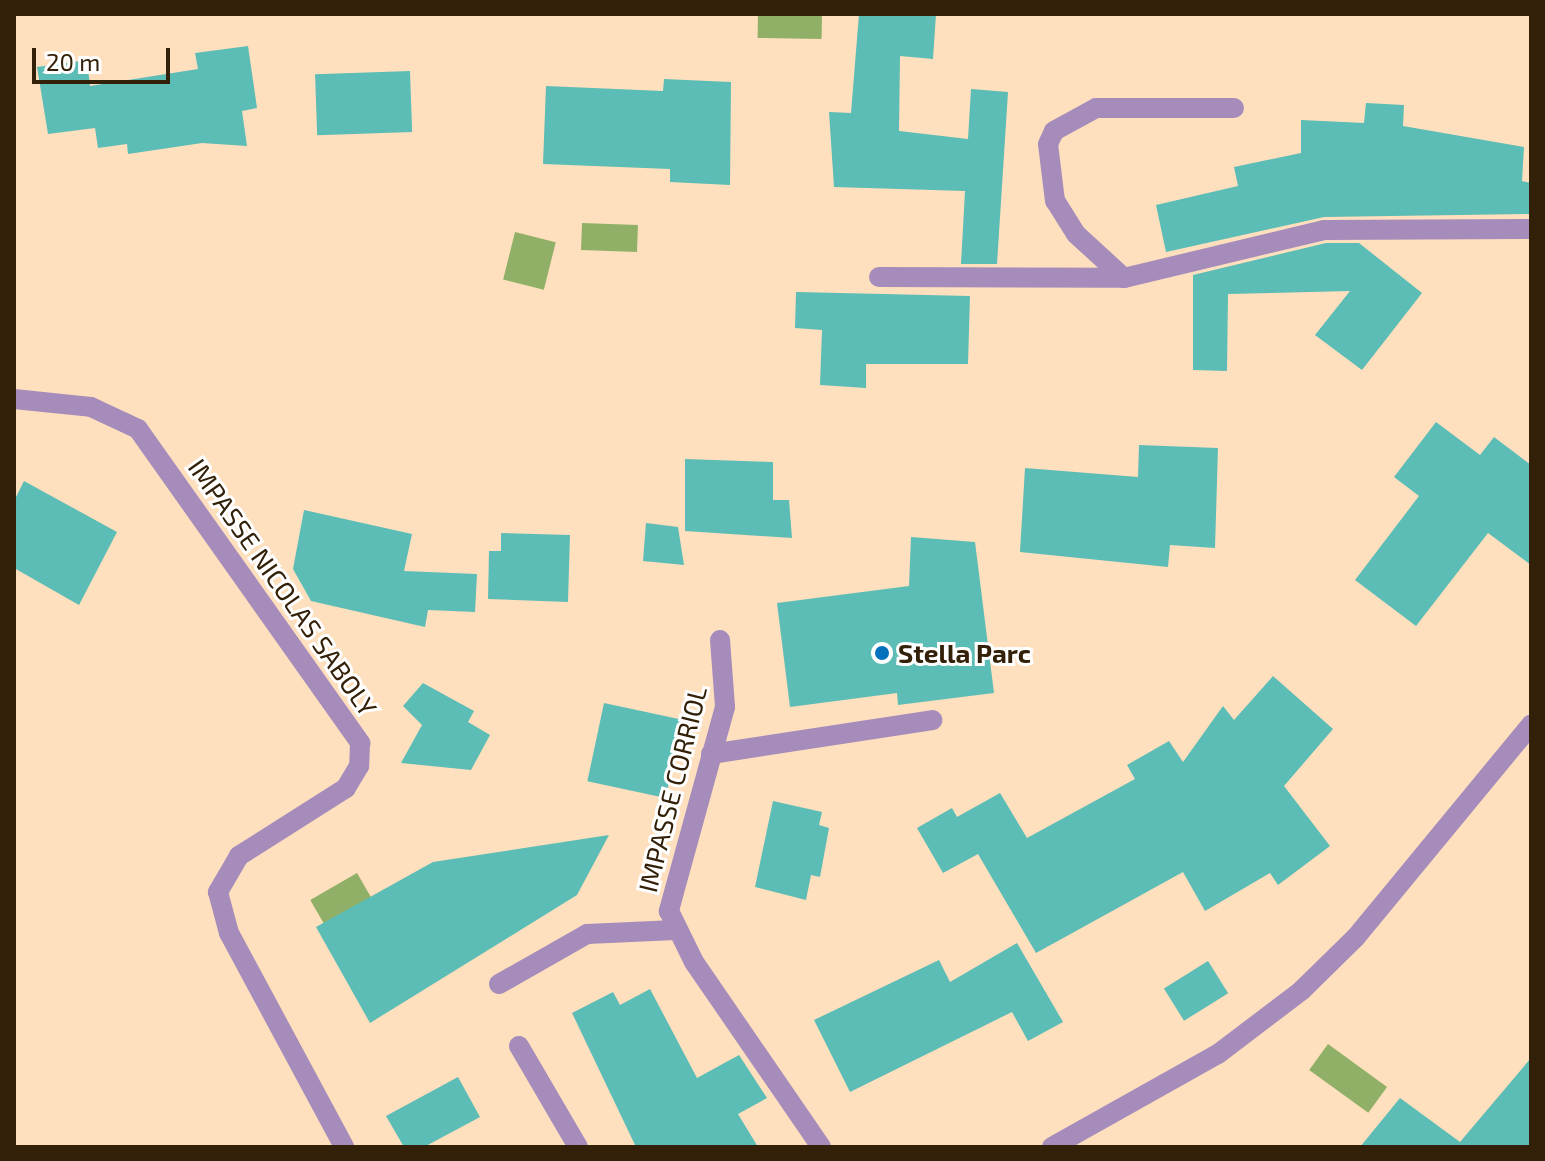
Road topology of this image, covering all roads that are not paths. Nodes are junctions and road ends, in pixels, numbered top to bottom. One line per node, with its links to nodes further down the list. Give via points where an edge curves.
1 (1234, 108): 4 (street, via 1096,108 1054,131 1048,144 1055,201 1076,234)
2 (1531, 229): 4 (street, via 1324,230)
3 (879, 277): 4 (street)
4 (1124, 278)
5 (14, 399): 13 (street, IMPASSE NICOLAS SABOLY, via 91,407 138,429 360,743 359,766 346,788 239,856 218,892 229,933)
6 (720, 640): 9 (street, IMPASSE CORRIOL, via 725,707)
7 (932, 720): 9 (street)
8 (1531, 725): 16 (street, via 1366,926 1301,991 1218,1054)
9 (711, 754): 10 (street, IMPASSE CORRIOL, via 669,899)
10 (675, 930): 11 (street, via 587,934); 15 (street, IMPASSE CORRIOL)
11 (499, 984)
12 (519, 1046): 14 (street)
13 (344, 1147)
14 (578, 1147)
15 (821, 1147)
16 (1052, 1147)

